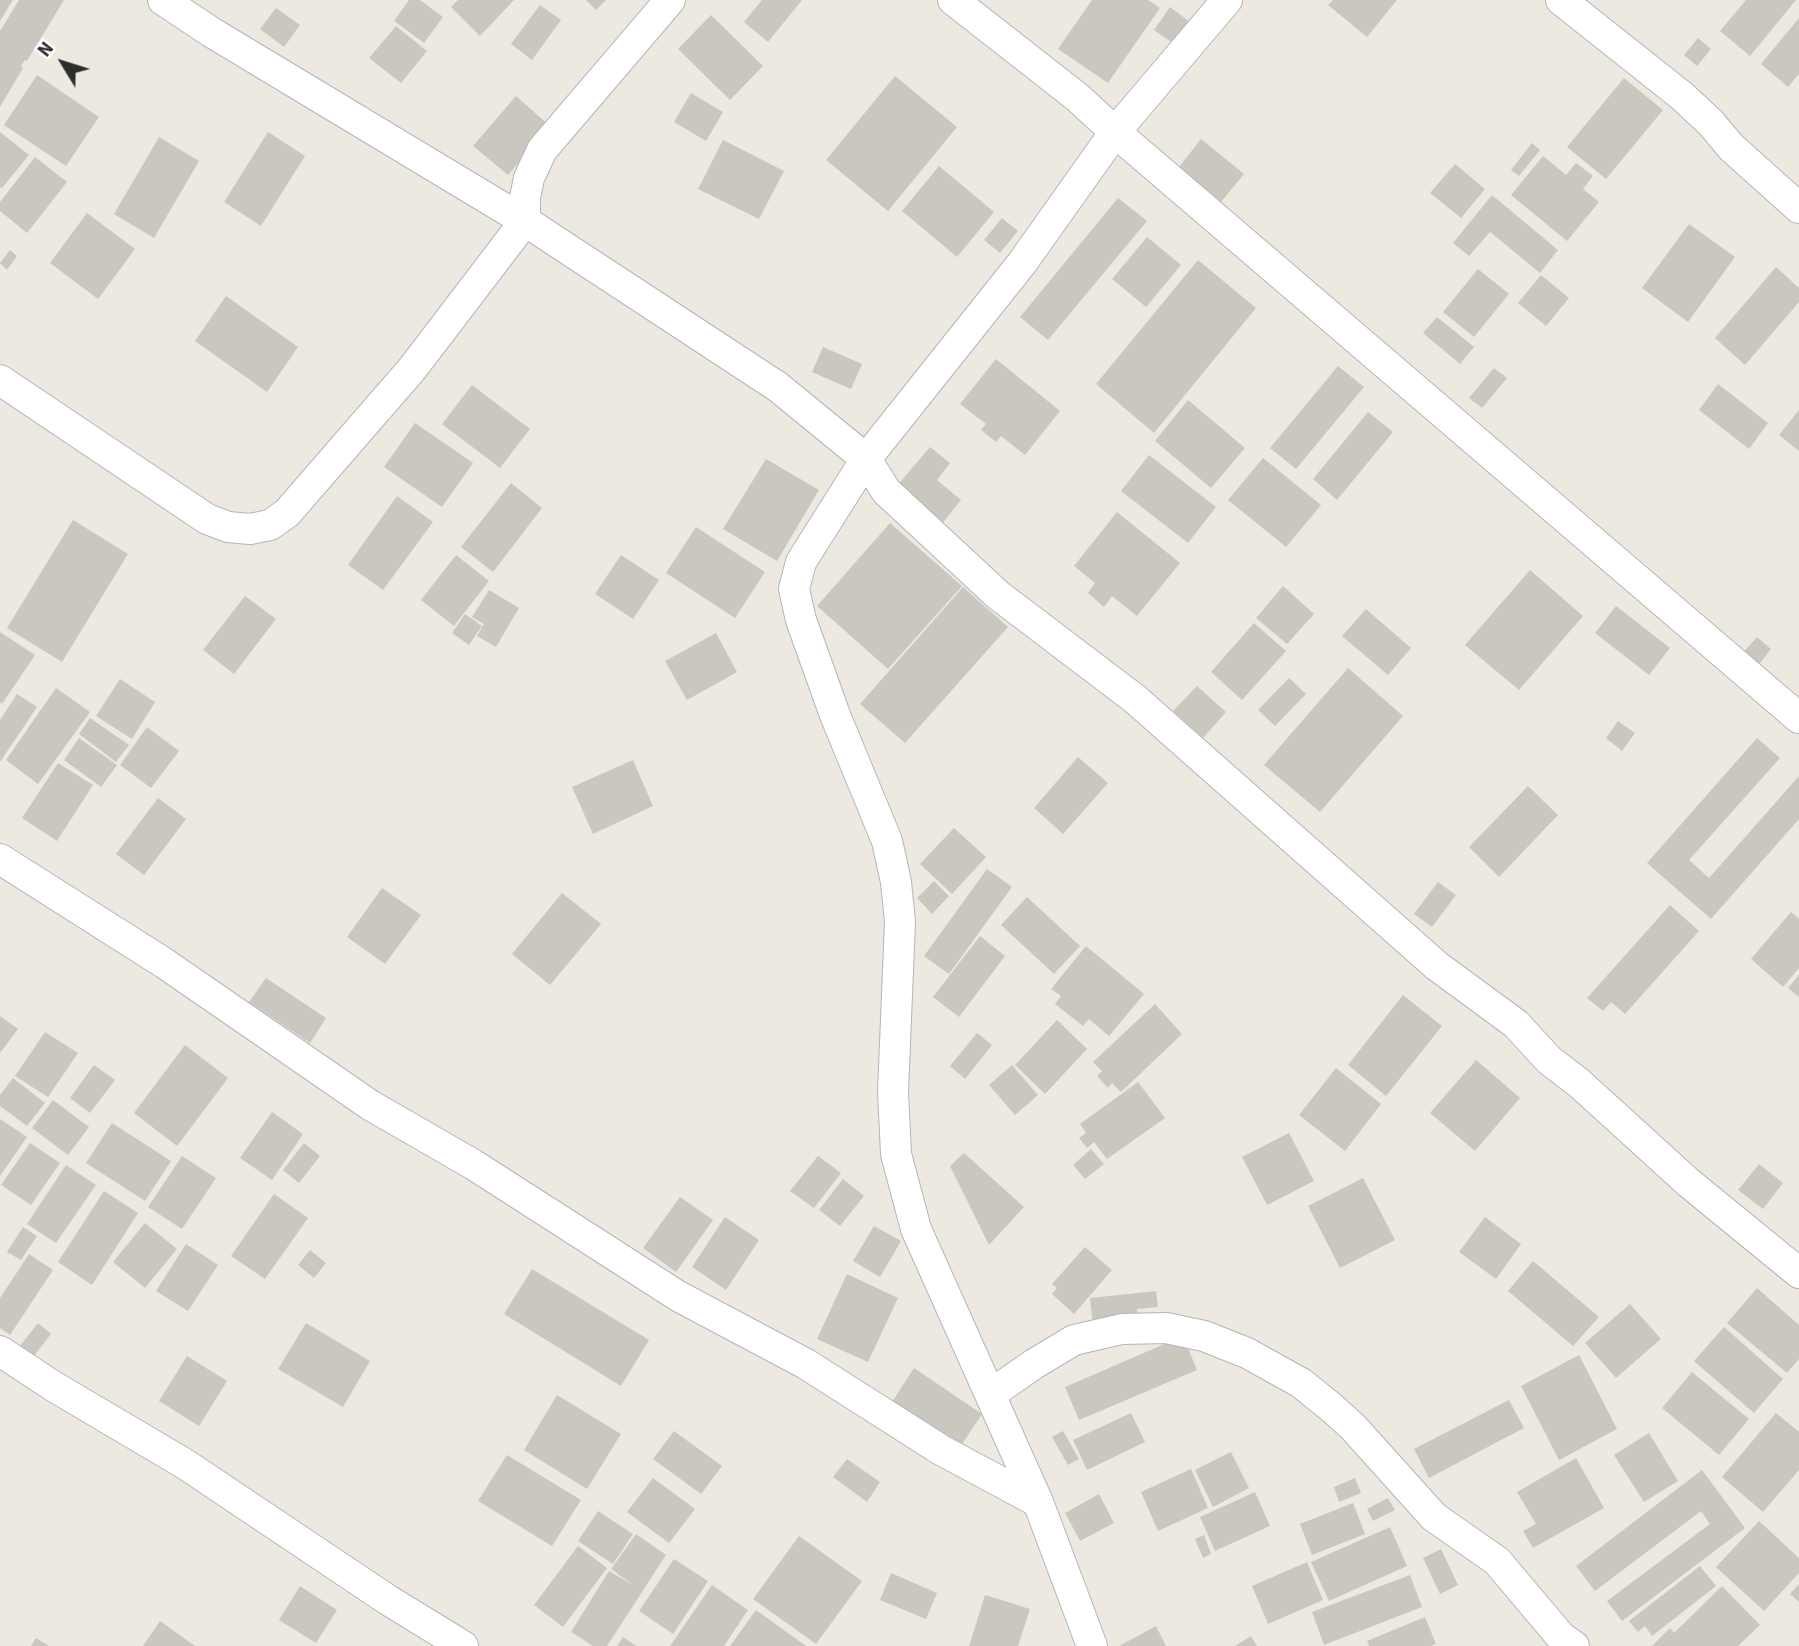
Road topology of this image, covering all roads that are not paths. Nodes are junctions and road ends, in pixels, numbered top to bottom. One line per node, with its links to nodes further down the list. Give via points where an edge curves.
1 (163, 0): 8 (street)
2 (670, 0): 8 (street, via 542,150 529,178)
3 (953, 0): 6 (street)
4 (1227, 0): 6 (street)
5 (1561, 0): 7 (street, via 1682,96)
6 (1115, 132): 10 (street, via 1022,263); 11 (street)
7 (1799, 208)
8 (526, 221): 9 (street, via 412,369 286,513 270,525 228,527 207,519); 10 (street, via 778,387)
9 (0, 380)
10 (866, 459): 13 (street, via 886,491 998,595 1135,699 1437,966 1516,1024 1689,1183); 15 (street, via 801,562 794,589 830,703 887,841 896,882 900,922 893,1092 896,1154 916,1229)
11 (1799, 718)
12 (0, 859): 16 (street, via 163,963 370,1105 485,1172 678,1296 806,1364 941,1450)
13 (1799, 1273)
14 (0, 1351): 17 (street, via 185,1464)
15 (991, 1394): 16 (street); 19 (street, via 1074,1340 1122,1329 1166,1328 1204,1336 1247,1353 1301,1383 1332,1408 1434,1517 1496,1561)
16 (1038, 1502): 18 (street)
17 (463, 1646)
18 (1091, 1646)
19 (1574, 1646)

